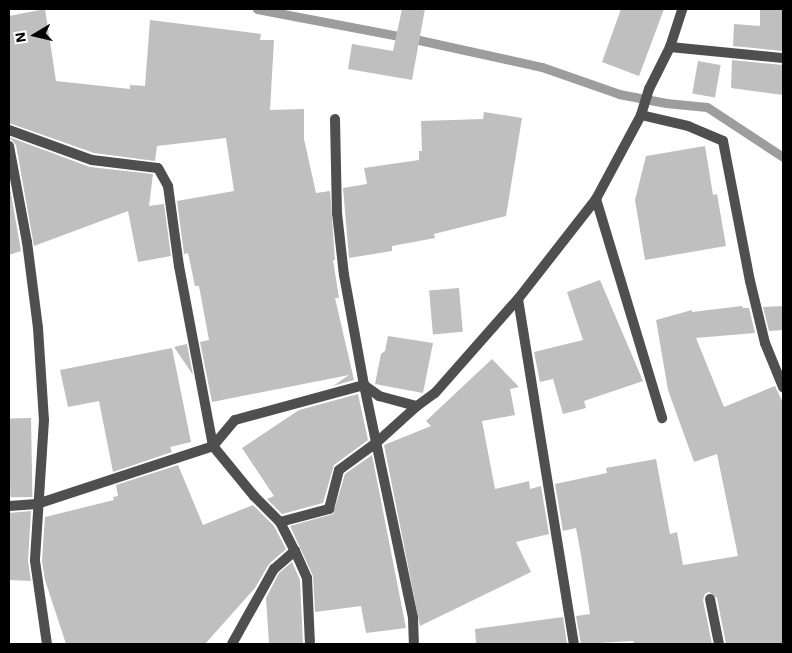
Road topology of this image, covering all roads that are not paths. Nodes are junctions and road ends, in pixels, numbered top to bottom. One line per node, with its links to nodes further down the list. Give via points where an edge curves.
1 (682, 9): 2 (street)
2 (670, 47): 3 (street); 4 (street, via 649,90)
3 (783, 58)
4 (643, 111): 8 (street); 11 (street, via 723,141 750,281 765,342)
5 (335, 120): 10 (street, via 337,214)
6 (9, 130): 15 (street, via 92,160 158,168 168,186 179,266)
7 (9, 146): 16 (street, via 27,242 38,328 44,420)
8 (596, 199): 9 (street); 13 (street)
9 (518, 299): 12 (street, via 435,393); 25 (street)
10 (364, 385): 12 (street, via 379,396); 14 (street); 15 (street, via 235,420)
11 (783, 387)
12 (417, 406): 14 (street)
13 (662, 418)
14 (376, 443): 18 (street, via 339,470 329,508); 24 (street, via 413,618)
15 (213, 446): 16 (street); 18 (street)
16 (37, 504): 17 (street); 21 (street, via 35,560)
17 (9, 506)
18 (280, 522): 19 (street)
19 (295, 551): 22 (street, via 274,569); 23 (street, via 307,578)
20 (710, 599): 26 (street)
21 (47, 644)
22 (232, 644)
23 (310, 644)
24 (414, 644)
25 (574, 644)
26 (719, 644)

